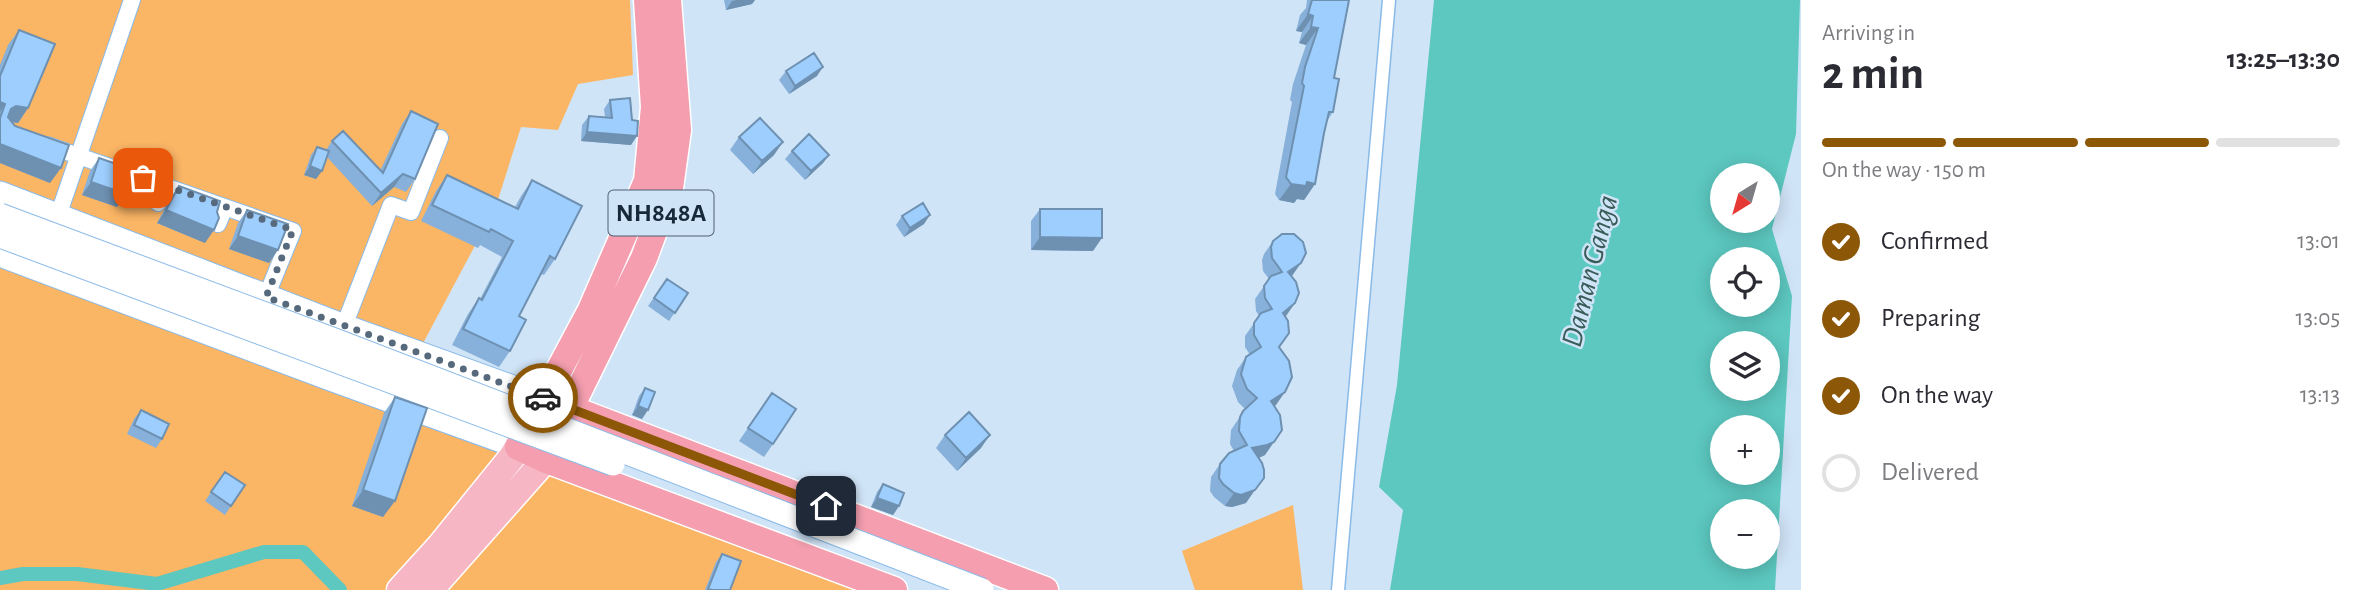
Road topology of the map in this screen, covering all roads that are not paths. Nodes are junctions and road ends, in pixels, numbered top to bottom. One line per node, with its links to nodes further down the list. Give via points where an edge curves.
1 (132, 0): 7 (street)
2 (647, 0): 19 (highway, NH848A, via 654,107 647,181 591,310)
3 (668, 0): 20 (highway, NH848A, via 678,130 670,188 644,258)
4 (1389, 0): 29 (street)
5 (440, 138): 18 (street, via 433,175 411,212 391,205)
6 (32, 139): 7 (street)
7 (79, 156): 8 (street); 13 (street)
8 (164, 185): 10 (street); 11 (street)
9 (0, 193): 13 (main road)
10 (158, 203)
11 (225, 206): 14 (street); 17 (street, via 293,230)
12 (0, 215): 27 (main road, bridge)
13 (58, 216): 17 (main road)
14 (218, 224)
15 (0, 236): 26 (main road, bridge)
16 (0, 255): 21 (main road)
17 (266, 297): 18 (main road)
18 (344, 326): 19 (main road)
19 (543, 398): 20 (highway); 21 (highway)
20 (569, 408): 22 (highway); 28 (highway)
21 (517, 447): 22 (highway); 23 (main road)
22 (544, 459): 24 (main road); 25 (highway)
23 (400, 590)
24 (430, 590)
25 (894, 590)
26 (946, 590)
27 (982, 590)
28 (1045, 590)
29 (1338, 590)

